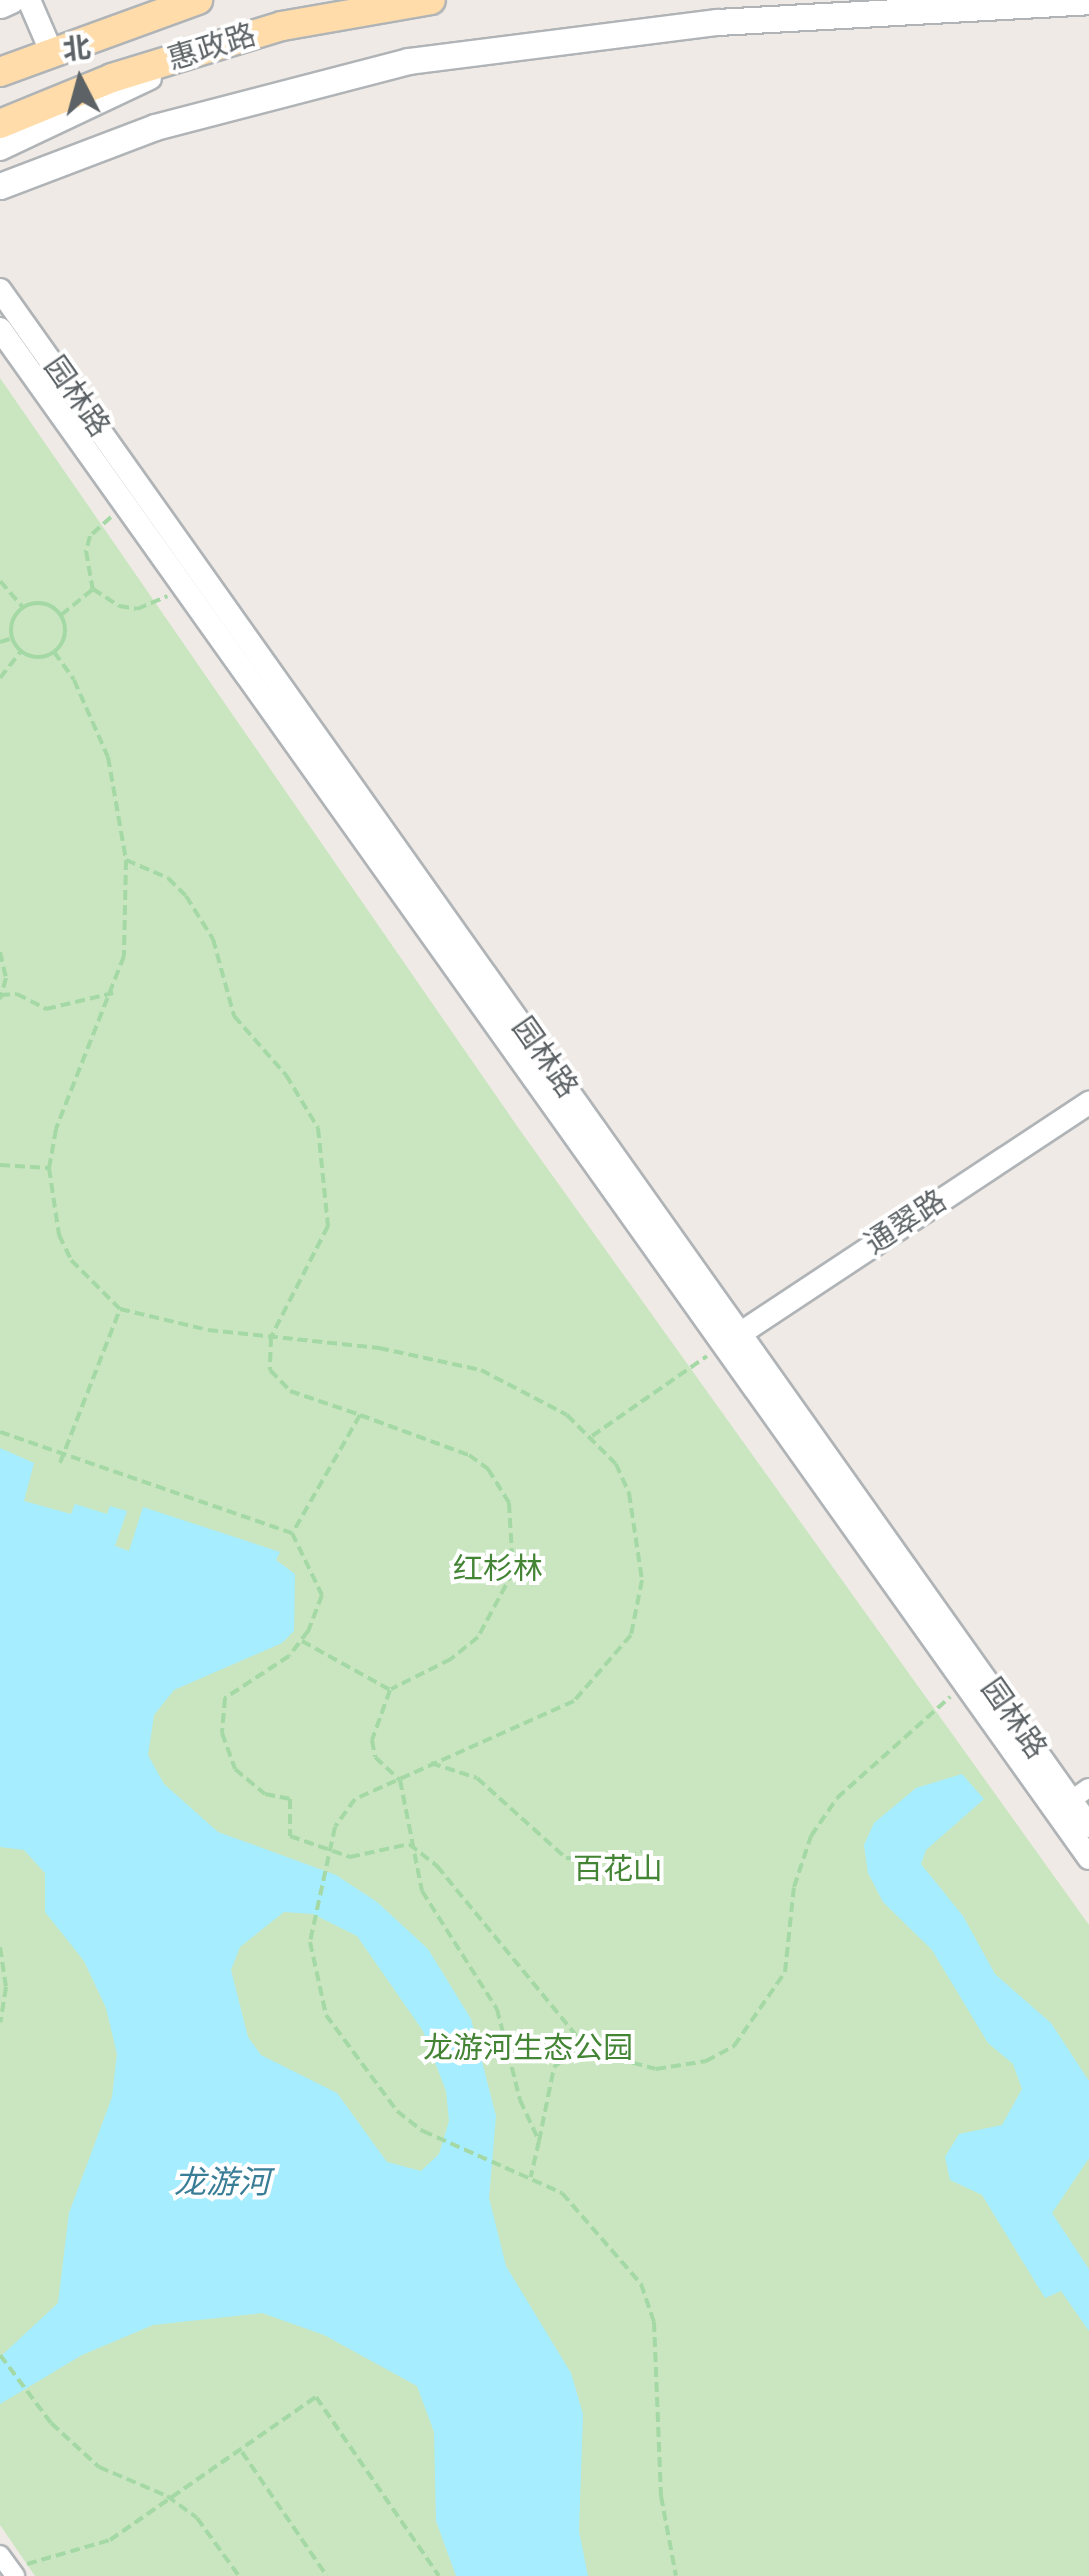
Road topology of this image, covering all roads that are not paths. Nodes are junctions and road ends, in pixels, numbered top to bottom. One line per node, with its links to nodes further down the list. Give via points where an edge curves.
1 (11, 0): 6 (main road)
2 (29, 0): 8 (street)
3 (198, 0): 8 (main road, 惠政路)
4 (432, 0): 7 (main road, 惠政路)
5 (1089, 1): 12 (main road, via 718,22 408,61 154,127)
6 (0, 5)
7 (282, 26): 10 (main road, 惠政路, via 112,78); 11 (street, via 85,104)
8 (51, 51): 9 (main road, 惠政路)
9 (0, 72)
10 (0, 124)
11 (0, 149)
12 (0, 186)
13 (0, 290): 16 (street, 园林路)
14 (0, 329): 16 (street, 园林路)
15 (1089, 1104): 16 (street, 通翠路)
16 (731, 1338): 17 (street, 园林路); 17 (street, 园林路, via 965,1682)
17 (1072, 1800): 18 (street, 园林路); 19 (street, 园林路)
18 (1089, 1826)
19 (1089, 1858)

